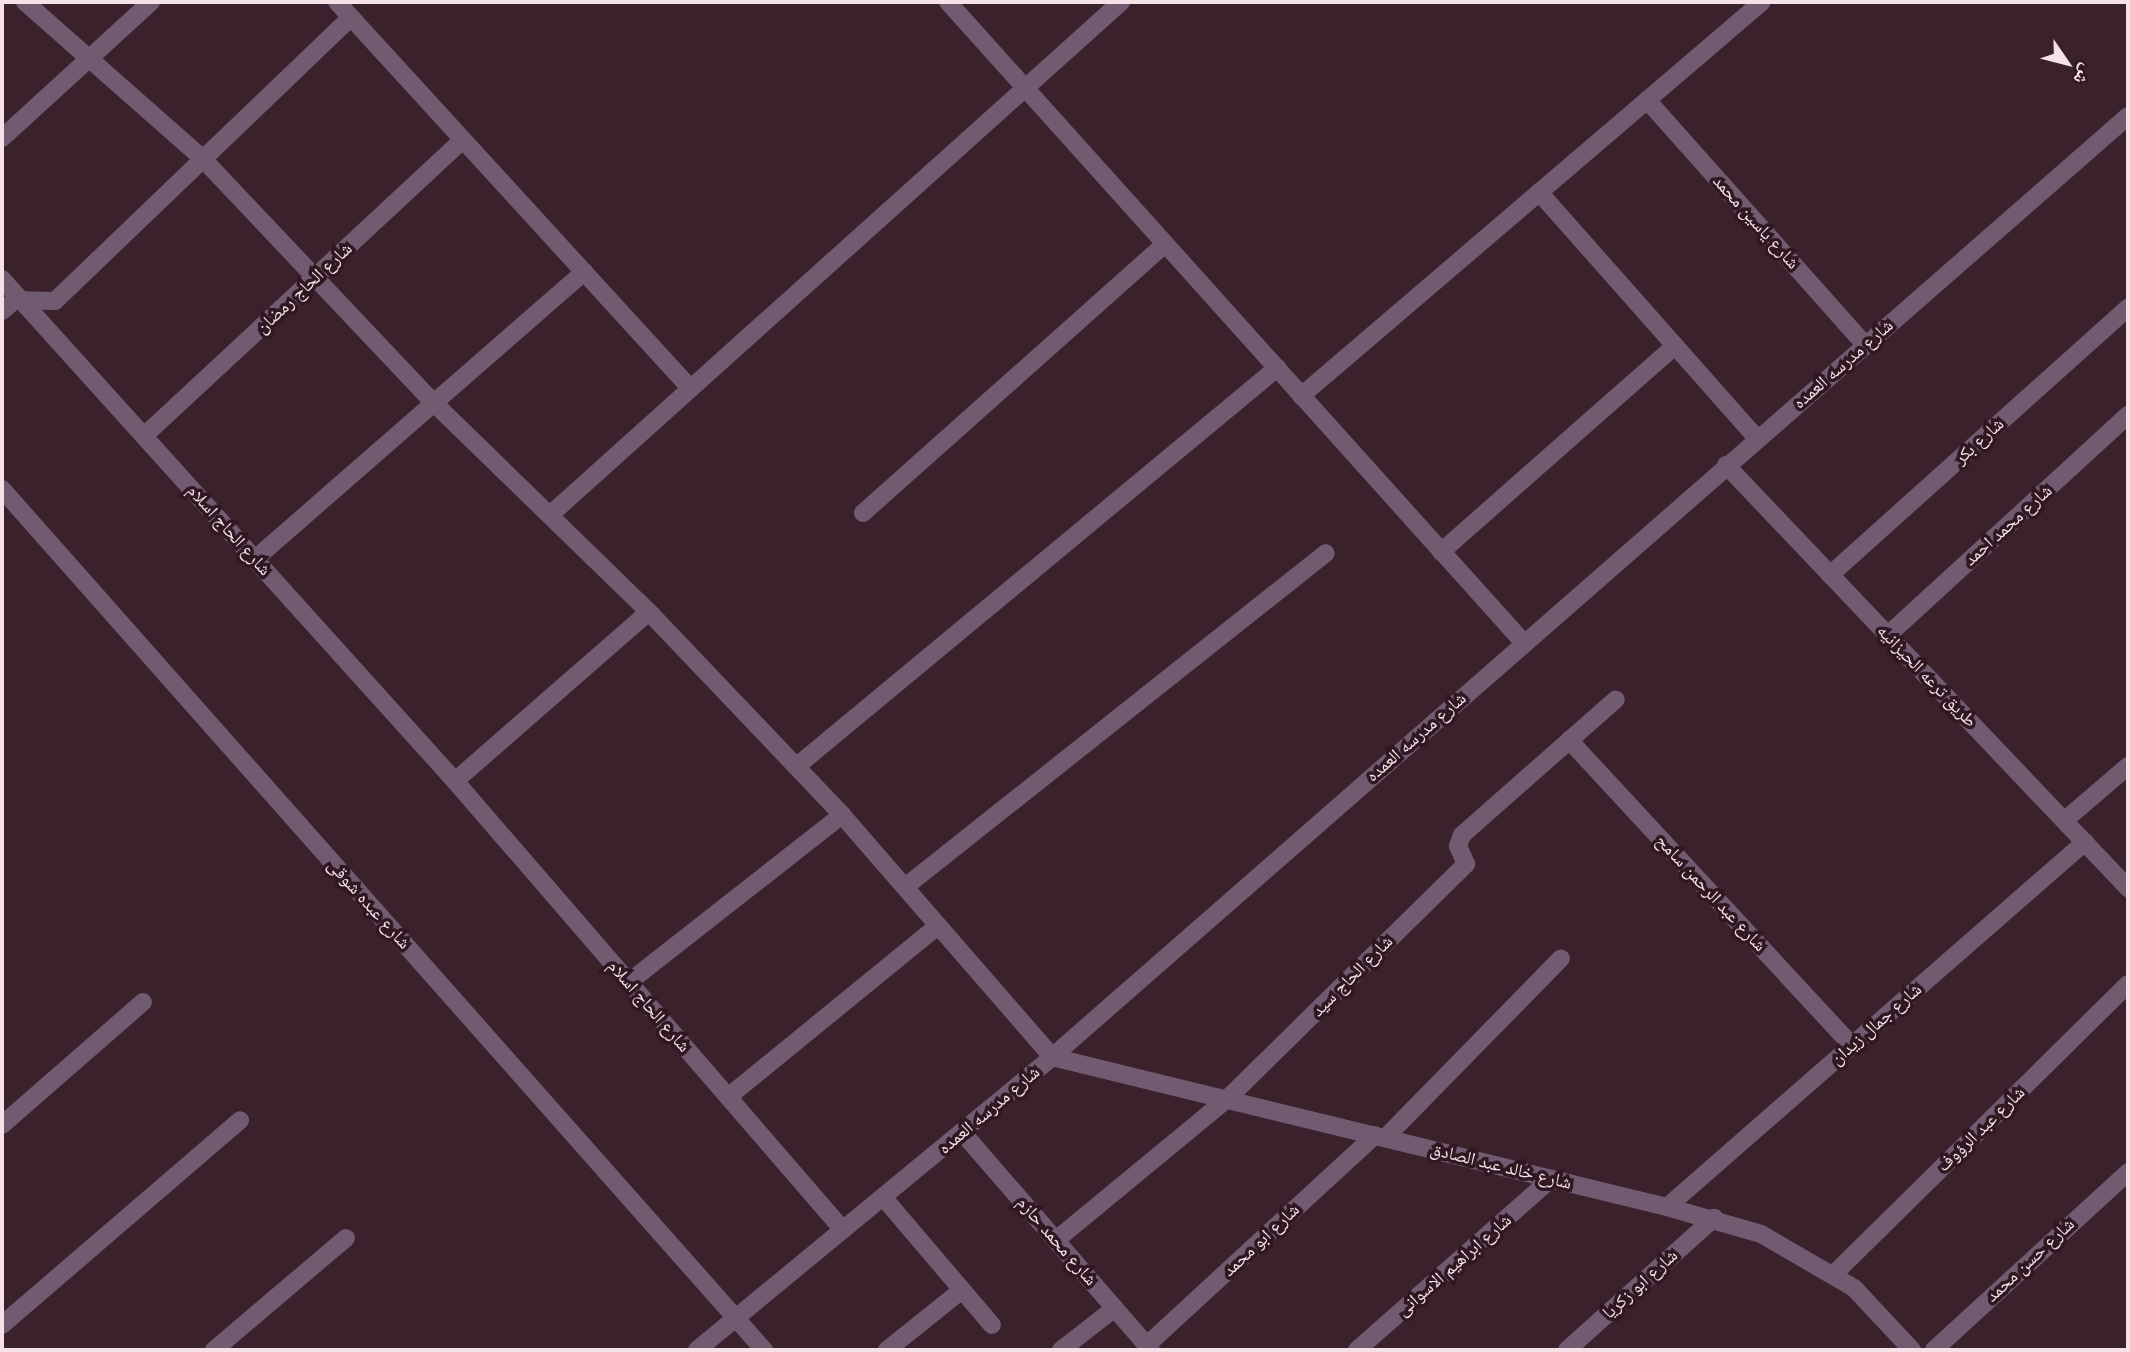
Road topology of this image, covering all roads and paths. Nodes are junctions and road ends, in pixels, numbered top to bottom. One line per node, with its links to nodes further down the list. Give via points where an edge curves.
1 (25, 2): 8 (street)
2 (150, 2): 8 (street)
3 (337, 2): 7 (street)
4 (948, 2): 9 (street)
5 (1121, 2): 9 (street)
6 (1762, 2): 10 (street)
7 (352, 17): 13 (street); 14 (street)
8 (89, 58): 12 (street); 14 (street)
9 (1026, 88): 16 (street); 26 (street)
10 (1647, 100): 15 (street); 23 (street, شارع ياسين محمد)
11 (2128, 116): 23 (street, شارع مدرسه العمده)
12 (2, 138)
13 (463, 140): 17 (street); 18 (street, شارع الحاج رمضان)
14 (204, 160): 18 (street); 20 (street, via 55,301)
15 (1539, 192): 24 (street); 27 (street)
16 (1165, 244): 25 (street); 34 (street)
17 (584, 272): 26 (street); 28 (street)
18 (318, 276): 28 (street); 30 (street, شارع الحاج رمضان)
19 (2, 279): 20 (street, شارع الحاج اسلام)
20 (20, 300): 22 (street); 30 (street, شارع الحاج اسلام)
21 (2128, 308): 39 (street, شارع بكر)
22 (2, 312)
23 (1865, 345): 31 (street, شارع مدرسه العمده)
24 (1675, 346): 31 (street); 36 (street)
25 (1277, 368): 27 (street); 45 (street)
26 (691, 388): 35 (street)
27 (1301, 396): 36 (street)
28 (434, 403): 35 (street); 38 (street)
29 (2128, 415): 41 (street, شارع محمد احمد)
30 (144, 436): 38 (street, شارع الحاج اسلام)
31 (1757, 438): 32 (street, شارع مدرسه العمده)
32 (1726, 466): 39 (street, طريق ترعه الحيزانيه); 42 (street, شارع مدرسه العمده)
33 (2, 489): 77 (street, شارع عبده شوقى)
34 (863, 513)
35 (550, 515): 40 (street)
36 (1441, 552): 42 (street)
37 (1326, 553): 51 (street)
38 (255, 559): 47 (street, شارع الحاج اسلام)
39 (1830, 575): 41 (street, طريق ترعه الحيزانيه)
40 (649, 612): 45 (street); 47 (street)
41 (1888, 635): 49 (street, طريق ترعه الحيزانيه)
42 (1524, 643): 59 (street, شارع مدرسه العمده)
43 (1616, 699): 44 (street, شارع الحاج سيد)
44 (1569, 740): 58 (street, شارع عبد الرحمن سامح); 61 (street, شارع الحاج سيد, via 1462,835 1458,846 1466,863)
45 (797, 766): 48 (street)
46 (2128, 766): 49 (street)
47 (456, 781): 55 (street, شارع الحاج اسلام)
48 (842, 815): 51 (street); 55 (street)
49 (2065, 820): 50 (street, طريق ترعه الحيزانيه)
50 (2085, 842): 52 (street, طريق ترعه الحيزانيه); 58 (street, شارع جمال زيدان)
51 (905, 887): 53 (street)
52 (2128, 888)
53 (938, 926): 59 (street); 60 (street)
54 (1561, 958): 65 (street, شارع ابو محمد)
55 (629, 982): 60 (street, شارع الحاج اسلام)
56 (2128, 984): 74 (street, شارع عبد الرؤوف)
57 (143, 1002): 63 (street)
58 (1852, 1046): 69 (street, شارع جمال زيدان)
59 (1052, 1057): 61 (street, شارع خالد عبد الصادق); 64 (street, شارع مدرسه العمده)
60 (728, 1097): 71 (street, شارع الحاج اسلام)
61 (1226, 1100): 65 (street, شارع خالد عبد الصادق); 73 (street, شارع الحاج سيد)
62 (240, 1120): 78 (street)
63 (2, 1125)
64 (962, 1132): 68 (street, شارع مدرسه العمده); 73 (street, شارع محمد حازم)
65 (1381, 1136): 67 (street, شارع خالد عبد الصادق); 80 (street, شارع ابو محمد)
66 (2128, 1172): 89 (street, شارع حسن محمد)
67 (1551, 1179): 69 (street, شارع خالد عبد الصادق); 86 (street, شارع ابراهيم الاسوانى)
68 (883, 1197): 71 (street, شارع مدرسه العمده); 75 (street)
69 (1667, 1207): 70 (street, شارع خالد عبد الصادق)
70 (1714, 1219): 74 (street, شارع خالد عبد الصادق, via 1761,1234); 87 (street, شارع ابو زكريا)
71 (843, 1230): 77 (street, شارع مدرسه العمده)
72 (346, 1238): 81 (street)
73 (1056, 1240): 76 (street, شارع محمد حازم)
74 (1833, 1274): 88 (street, شارع خالد عبد الصادق, via 1854,1288)
75 (961, 1290): 79 (street); 84 (street)
76 (1115, 1308): 80 (street, شارع محمد حازم); 85 (street)
77 (736, 1319): 82 (street, شارع مدرسه العمده); 83 (street, شارع عبده شوقى)
78 (2, 1325)
79 (992, 1325)
80 (1149, 1348)
81 (214, 1350)
82 (697, 1350)
83 (764, 1350)
84 (887, 1350)
85 (1061, 1350)
86 (1357, 1350)
87 (1567, 1350)
88 (1912, 1350)
89 (1934, 1350)

